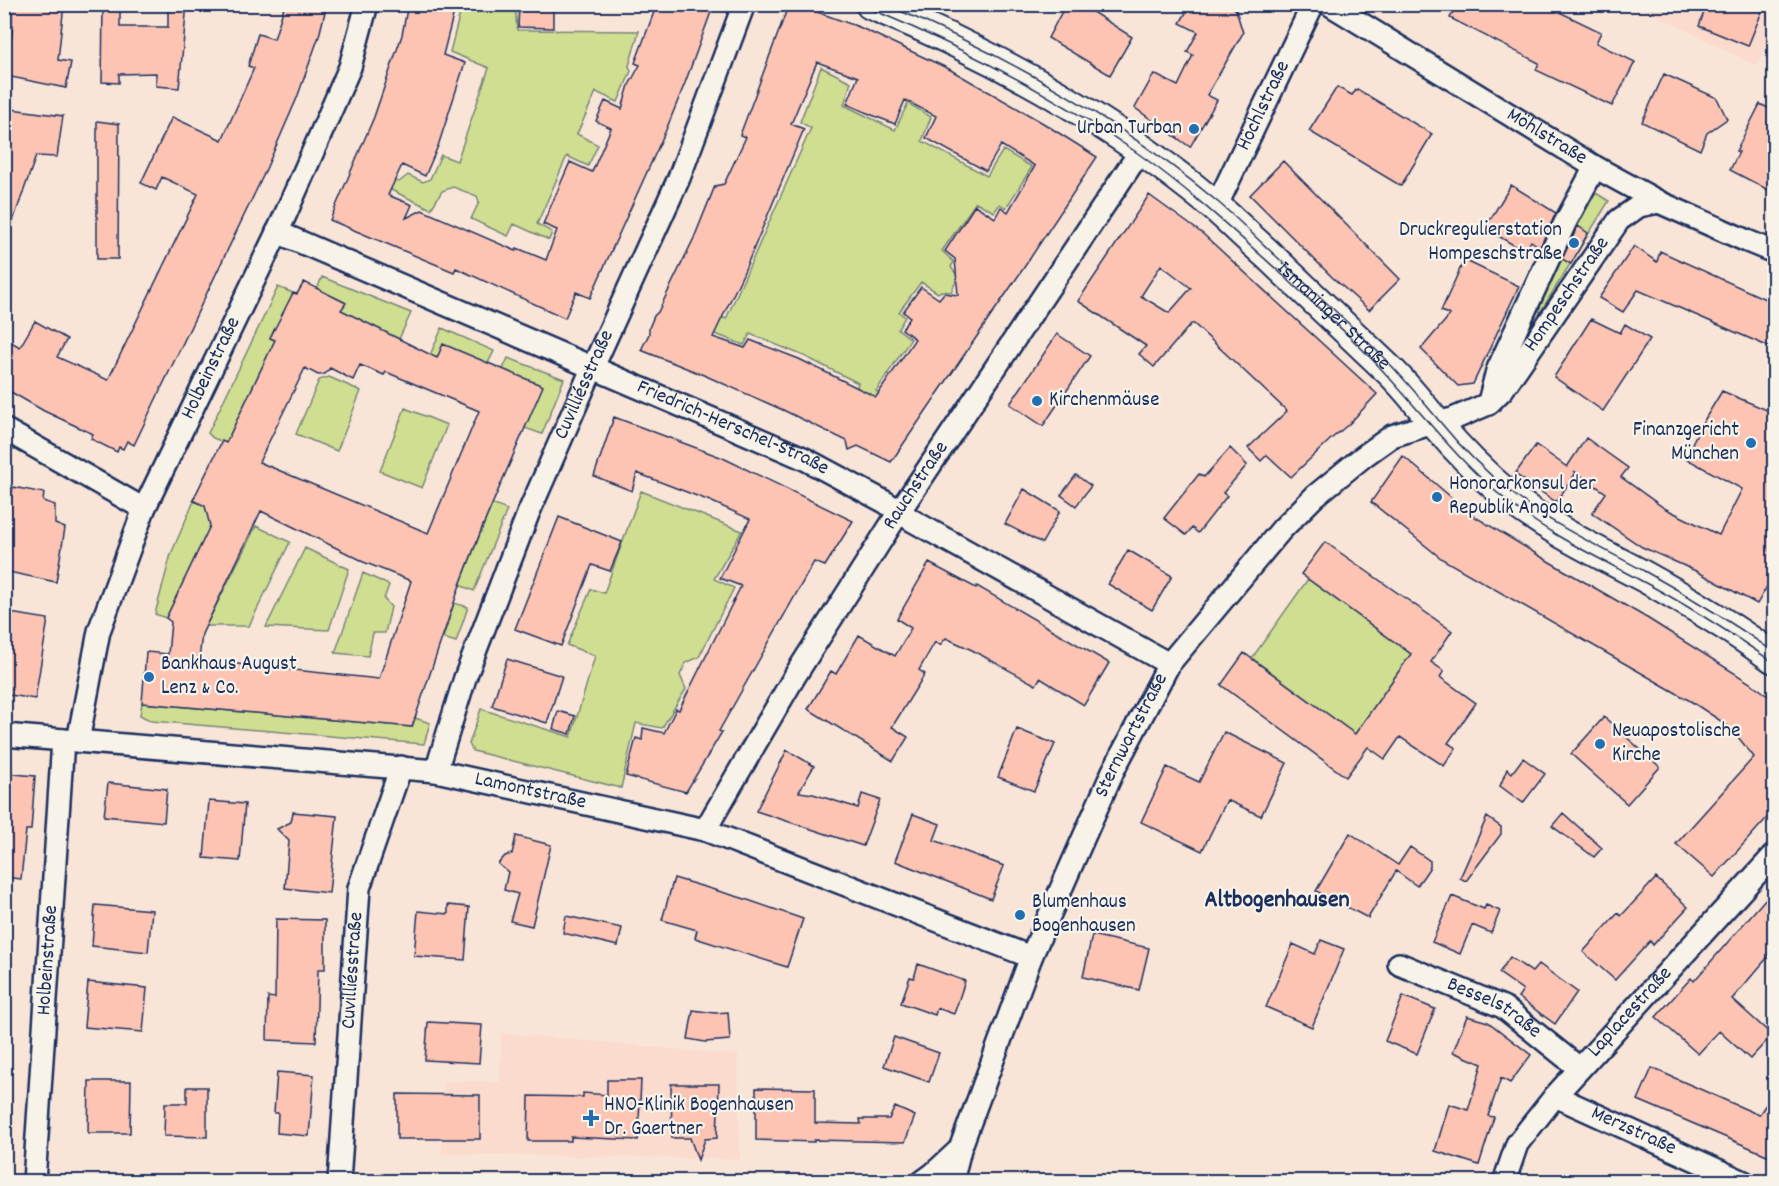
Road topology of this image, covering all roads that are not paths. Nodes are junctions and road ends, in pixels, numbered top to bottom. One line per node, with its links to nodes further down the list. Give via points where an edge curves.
1 (367, 4): 10 (street, Holbeinstraße, via 350,67)
2 (744, 4): 12 (street, Cuvilliésstraße, via 679,178)
3 (871, 4): 6 (street, Ismaninger Straße, via 1021,75)
4 (1313, 4): 9 (street, Höchlstraße)
5 (1329, 4): 7 (street, Möhlstraße)
6 (1141, 150): 9 (street, Ismaninger Straße); 17 (street, Rauchstraße)
7 (1595, 167): 8 (street, Möhlstraße); 13 (street, Hompeschstraße, via 1497,371)
8 (1659, 202): 11 (street, Möhlstraße); 13 (street, Hompeschstraße, via 1639,206 1619,220 1503,389)
9 (1216, 207): 14 (street, Ismaninger Straße, via 1392,373)
10 (277, 232): 12 (street, Friedrich-Herschel-Straße); 16 (street, Holbeinstraße)
11 (1774, 252)
12 (592, 369): 17 (street, Friedrich-Herschel-Straße, via 803,458); 23 (street, Cuvilliésstraße, via 528,514 465,678)
13 (1488, 404): 14 (street, Hompeschstraße)
14 (1435, 423): 18 (street, Ismaninger Straße, via 1472,464 1532,514 1697,607); 19 (street, Sternwartstraße, via 1392,436 1315,496 1282,529)
15 (4, 429): 16 (street)
16 (144, 508): 21 (street, Holbeinstraße, via 99,632)
17 (899, 512): 19 (street, Friedrich-Herschel-Straße); 24 (street, Rauchstraße, via 796,674)
18 (1774, 658)
19 (1169, 664): 26 (street, Sternwartstraße, via 1113,771)
20 (4, 735): 21 (street, Lamontstraße)
21 (71, 741): 22 (street, Lamontstraße); 31 (street, Holbeinstraße)
22 (401, 767): 23 (street, Lamontstraße); 32 (street, Cuvilliésstraße, via 359,888)
23 (436, 771): 24 (street, Lamontstraße)
24 (705, 830): 26 (street, Lamontstraße)
25 (1774, 855): 28 (street, Laplacestraße)
26 (1031, 957): 30 (street, Sternwartstraße)
27 (1399, 964): 28 (street, Besselstraße, via 1503,1007)
28 (1579, 1068): 29 (street, Laplacestraße)
29 (1555, 1096): 35 (street, Laplacestraße, via 1517,1144); 36 (street, Merzstraße)
30 (960, 1149): 33 (street, Sternwartstraße); 34 (street, Sternwartstraße)
31 (34, 1182)
32 (339, 1182)
33 (922, 1182)
34 (952, 1182)
35 (1504, 1182)
36 (1744, 1182)

